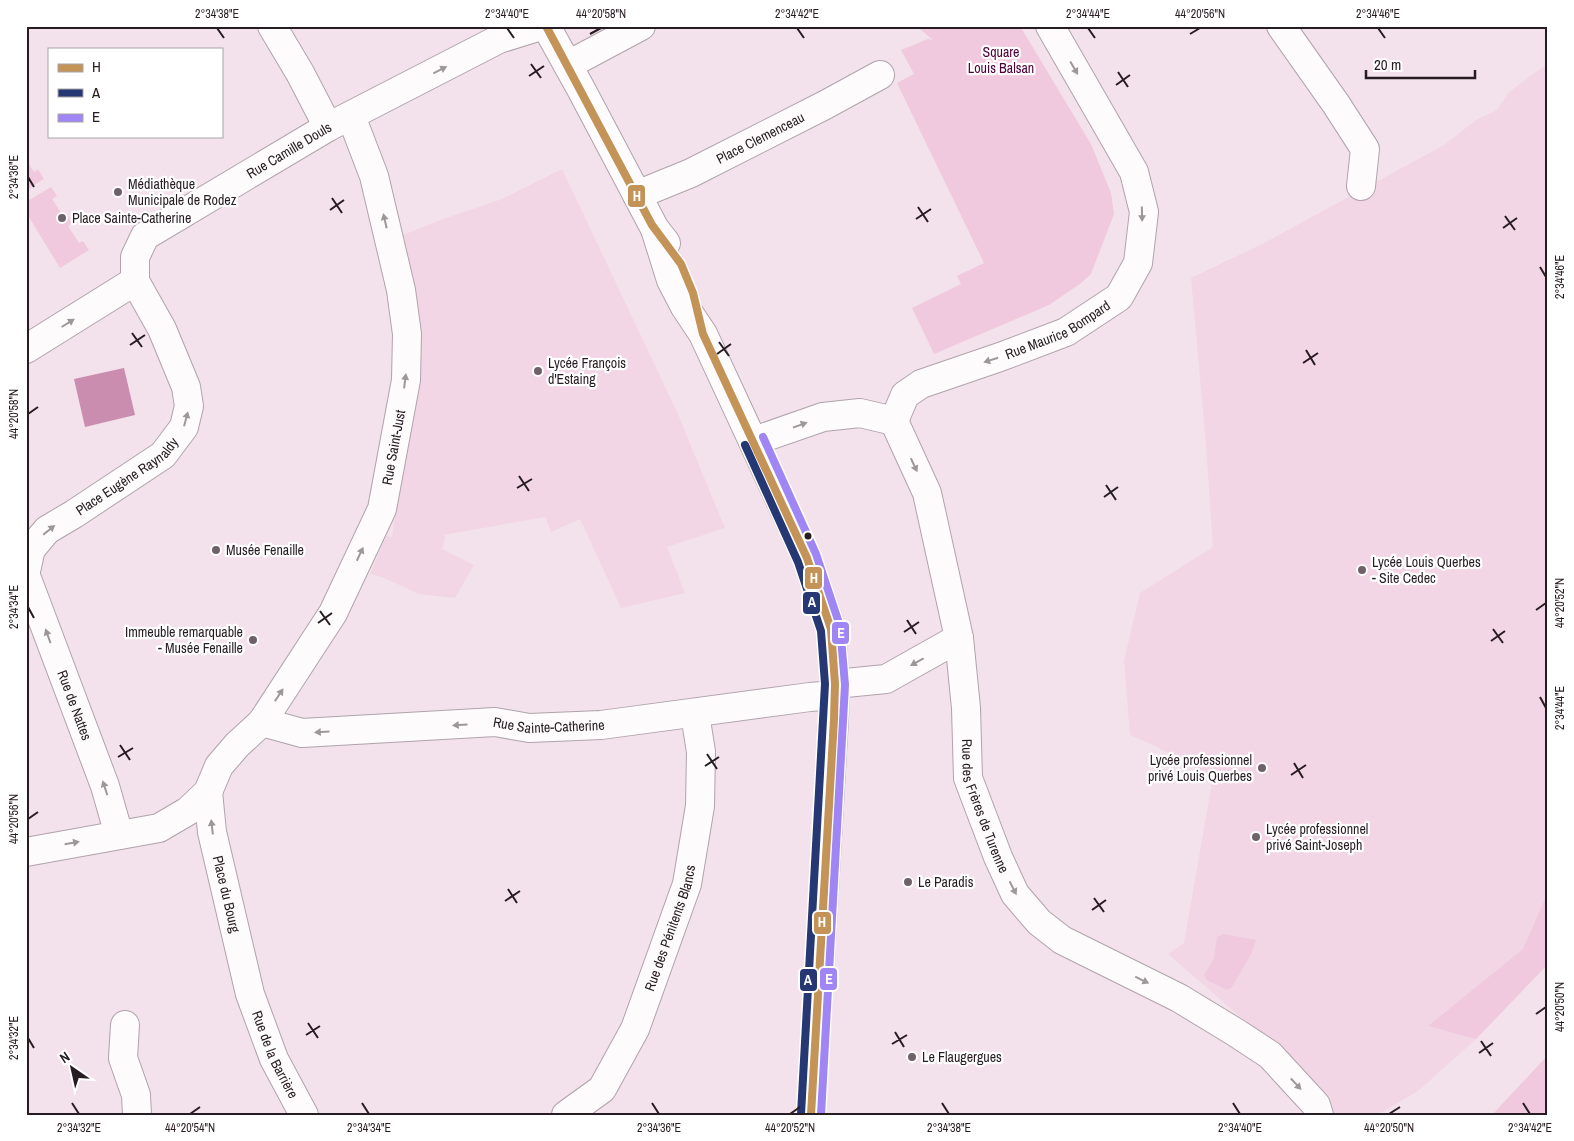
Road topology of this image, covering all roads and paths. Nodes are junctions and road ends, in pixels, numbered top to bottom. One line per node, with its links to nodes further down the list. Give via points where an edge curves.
1 (272, 26): 9 (street, Rue Saint-Just, via 300,73)
2 (542, 26): 9 (street, Rue Camille Douls, one-way to 2, via 499,40)
3 (546, 26): 7 (street)
4 (641, 26): 7 (street)
5 (1050, 26): 14 (street, Rue Maurice Bompard, one-way to 14, via 1134,172 1144,212 1138,263 1119,297 1066,332 922,384 905,395)
6 (1281, 26): 10 (street, via 1365,149)
7 (568, 65): 11 (street)
8 (880, 75): 11 (street, Place Clemenceau, via 691,173)
9 (340, 121): 12 (street, Rue Camille Douls, via 144,236 136,257); 21 (street, Rue Saint-Just, one-way to 9, via 333,613 382,509 406,380 407,334 401,290 374,176)
10 (1361, 186)
11 (637, 195): 15 (street, via 655,229 671,280 703,334)
12 (136, 281): 13 (street, one-way to 12); 16 (street, Place Eugène Raynaldy, one-way to 12, via 31,549 47,530 163,455 184,427 189,406 186,387 162,329)
13 (26, 349)
14 (894, 421): 15 (street, one-way to 14, via 823,417 860,413); 18 (street, Rue des Frères de Turenne, one-way to 18, via 928,493)
15 (754, 441): 19 (street, via 810,567 830,629)
16 (26, 571)
17 (26, 576): 24 (street, Rue de Nattes, one-way to 17, via 105,786)
18 (959, 638): 19 (street, Rue Sainte-Catherine, one-way to 19, via 886,679); 32 (street, Rue des Frères de Turenne, one-way to 32, via 968,778 1016,894 1039,922 1062,940 1179,998 1270,1055 1316,1105)
19 (835, 689): 20 (street, Rue Sainte-Catherine); 31 (street)
20 (695, 714): 21 (street, Rue Sainte-Catherine, one-way to 21, via 601,725 529,728 495,722 302,733); 30 (street, Rue des Pénitents Blancs, via 701,752 700,806 687,884 635,1029 602,1089)
21 (262, 722): 22 (street, Rue Saint-Just)
22 (237, 745): 23 (street, Place du Bourg, via 219,766)
23 (208, 792): 24 (street, Place du Bourg, via 188,811 159,828); 26 (street, Place du Bourg, one-way to 23, via 212,832)
24 (119, 835): 25 (street, Place du Bourg, one-way to 24)
25 (26, 852)
26 (250, 994): 29 (street, Rue de la Barrière, via 274,1059)
27 (126, 1025): 28 (street, via 123,1058 136,1095)
28 (137, 1115)
29 (304, 1115)
30 (566, 1115)
31 (811, 1115)
32 (1319, 1115)

